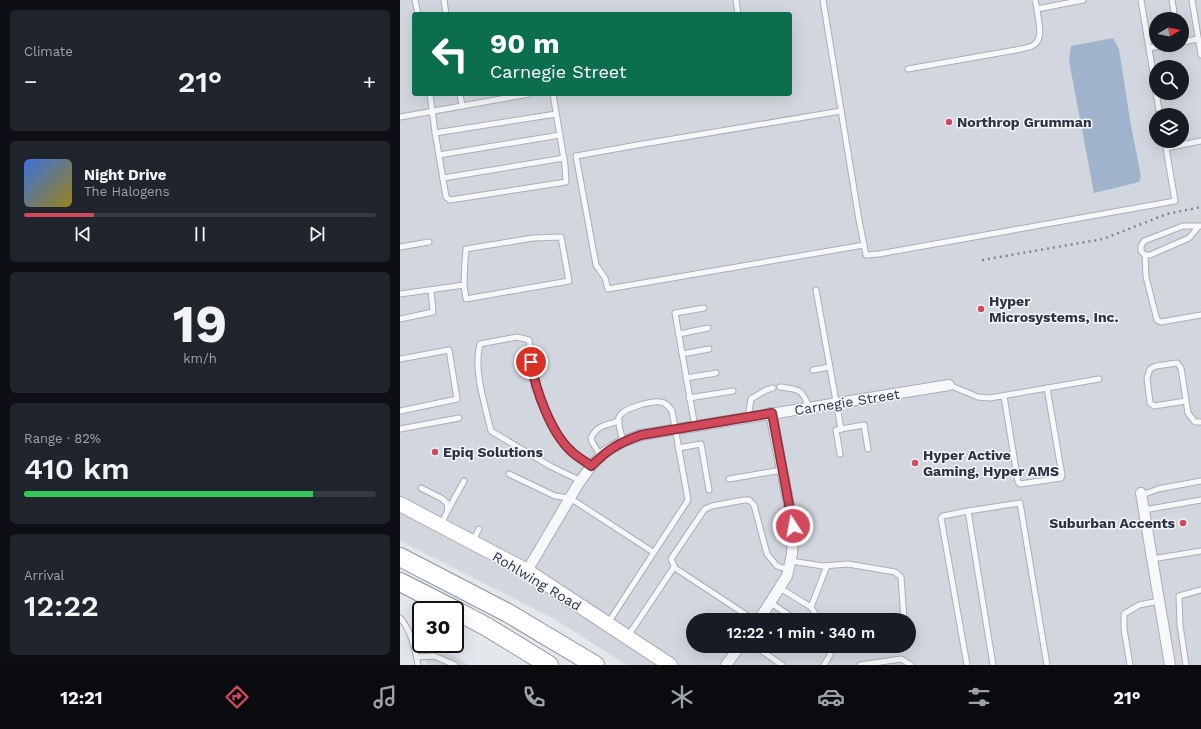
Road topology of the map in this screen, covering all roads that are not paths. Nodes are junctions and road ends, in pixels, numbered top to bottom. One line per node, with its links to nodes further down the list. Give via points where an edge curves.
1 (415, 0): 11 (lane)
2 (444, 0): 12 (lane)
3 (736, 0): 13 (lane)
4 (823, 0): 26 (lane)
5 (1035, 0): 10 (lane)
6 (1082, 0): 10 (lane)
7 (1141, 0): 15 (lane)
8 (1172, 0): 14 (lane)
9 (1192, 0): 16 (lane)
10 (1037, 9): 20 (lane, via 1040,33 1037,42 1032,46)
11 (418, 12)
12 (446, 12)
13 (738, 12)
14 (1174, 12)
15 (1147, 36): 18 (lane)
16 (1198, 39): 17 (lane); 19 (lane)
17 (1189, 41)
18 (1149, 48)
19 (1201, 55)
20 (908, 69)
21 (430, 96): 27 (lane)
22 (460, 96): 25 (lane)
23 (518, 96): 25 (lane)
24 (553, 96): 28 (lane)
25 (462, 106): 27 (lane)
26 (841, 111): 40 (lane); 40 (lane, via 576,156 596,265 606,278 608,289)
27 (433, 112): 29 (lane); 30 (lane)
28 (556, 114): 30 (lane); 31 (lane)
29 (400, 117)
30 (435, 133): 35 (lane)
31 (560, 135): 35 (lane); 36 (lane)
32 (1201, 141): 33 (lane)
33 (1189, 143)
34 (1166, 148): 40 (lane, via 1175,201 879,254 866,255)
35 (439, 156): 37 (lane)
36 (564, 158): 37 (lane); 37 (lane, via 566,182 450,200 446,197)
37 (443, 178)
38 (1200, 226): 42 (lane, via 1189,238); 42 (lane, via 1183,226 1144,242 1141,251)
39 (429, 242): 41 (lane)
40 (864, 245)
41 (400, 247)
42 (1145, 255): 48 (lane, via 1146,276 1157,320 1161,322)
43 (464, 286): 43 (lane, via 466,299 569,281 561,237 533,238 466,249); 44 (lane)
44 (431, 290): 46 (lane); 49 (lane, via 433,312)
45 (816, 290): 55 (lane)
46 (400, 294)
47 (704, 308): 51 (lane, via 675,313)
48 (1201, 315)
49 (400, 319)
50 (708, 328): 51 (lane)
51 (679, 334): 53 (lane)
52 (709, 349): 53 (lane)
53 (682, 354): 58 (lane)
54 (400, 360): 70 (lane, via 449,350 457,399)
55 (830, 367): 56 (lane); 68 (lane)
56 (813, 370)
57 (716, 373): 58 (lane)
58 (686, 378): 66 (lane)
59 (1099, 379): 63 (lane)
60 (949, 385): 65 (lane, via 984,398); 68 (street, Carnegie Street)
61 (780, 387): 69 (lane, via 804,394)
62 (773, 388): 73 (lane, via 750,399)
63 (1047, 388): 65 (lane); 65 (lane, via 1061,478 1020,484 1018,482)
64 (733, 391): 66 (lane)
65 (1004, 396)
66 (690, 398): 76 (lane)
67 (1186, 401): 67 (lane, via 1181,368 1177,363 1150,369 1147,378 1150,403 1154,406); 75 (lane, via 1188,413 1195,422)
68 (837, 403): 69 (street, Carnegie Street); 78 (lane)
69 (809, 408): 71 (street, Carnegie Street)
70 (400, 411)
71 (772, 413): 73 (street, Carnegie Street); 86 (street)
72 (459, 418): 77 (lane)
73 (748, 418): 76 (street, Carnegie Street)
74 (619, 421): 79 (lane, via 620,416 628,409 660,402 672,411); 80 (lane); 84 (lane, via 594,430 592,442)
75 (1201, 422)
76 (695, 427): 79 (street, Carnegie Street)
77 (400, 429)
78 (841, 429): 82 (lane, via 864,425); 83 (lane, via 836,430)
79 (676, 430): 80 (street, Carnegie Street, via 641,435); 81 (lane)
80 (623, 442): 84 (street, Carnegie Street)
81 (678, 448): 93 (lane, via 701,444); 105 (lane, via 688,500)
82 (868, 449)
83 (840, 454)
84 (601, 456): 85 (street, Carnegie Street)
85 (591, 466): 90 (street, Carnegie Street); 90 (lane, via 571,451 543,407 533,373 529,340 517,337 480,344 480,381 491,431)
86 (782, 470): 88 (lane); 108 (street, via 793,526)
87 (509, 474): 95 (lane, via 555,496)
88 (729, 479)
89 (464, 481): 98 (lane)
90 (581, 481): 95 (street, Carnegie Street)
91 (1201, 481): 94 (lane)
92 (421, 488): 98 (lane, via 441,498 447,503)
93 (709, 490)
94 (1142, 494): 99 (street)
95 (570, 498): 105 (lane); 111 (street, Carnegie Street)
96 (1201, 500): 99 (lane)
97 (400, 504): 101 (main road, Rohlwing Road)
98 (448, 510): 101 (lane)
99 (1144, 510): 107 (street)
100 (968, 511): 142 (lane, via 941,518); 143 (lane); 144 (lane, via 1020,503)
101 (441, 526): 103 (main road, Rohlwing Road)
102 (479, 529): 103 (lane)
103 (472, 542): 111 (main road, Rohlwing Road)
104 (1201, 551): 107 (lane)
105 (653, 552): 126 (lane)
106 (405, 559): 135 (highway, via 508,613)
107 (1152, 559): 116 (street)
108 (790, 565): 109 (lane); 110 (lane, via 777,566 767,554 754,505 749,500 744,500 705,509 671,559); 113 (street)
109 (828, 566): 118 (lane); 123 (lane, via 848,564 895,572 901,577)
110 (674, 567): 119 (lane); 127 (lane)
111 (527, 571): 126 (main road, Rohlwing Road)
112 (407, 586): 115 (highway)
113 (780, 588): 117 (street); 118 (lane)
114 (1201, 590): 147 (lane, via 1179,596)
115 (437, 601)
116 (1159, 601): 145 (lane, via 1139,605 1124,614); 146 (street)
117 (771, 603): 120 (street); 121 (lane)
118 (811, 607): 122 (lane)
119 (743, 613)
120 (763, 613)
121 (786, 613)
122 (815, 613)
123 (904, 613)
124 (464, 615): 134 (highway)
125 (400, 618): 131 (lane, via 406,624)
126 (608, 624): 127 (main road, Rohlwing Road)
127 (627, 637): 136 (main road, Rohlwing Road)
128 (735, 653): 137 (street)
129 (765, 653): 138 (lane)
130 (830, 653): 139 (lane)
131 (417, 657): 132 (lane); 133 (lane, via 434,656)
132 (418, 665)
133 (455, 665)
134 (549, 665)
135 (595, 665)
136 (670, 665)
137 (726, 665)
138 (782, 665)
139 (824, 665)
140 (860, 665): 141 (lane, via 901,659)
141 (911, 665)
142 (967, 665)
143 (993, 665)
144 (1047, 665)
145 (1130, 665)
146 (1170, 665)
147 (1186, 665)

